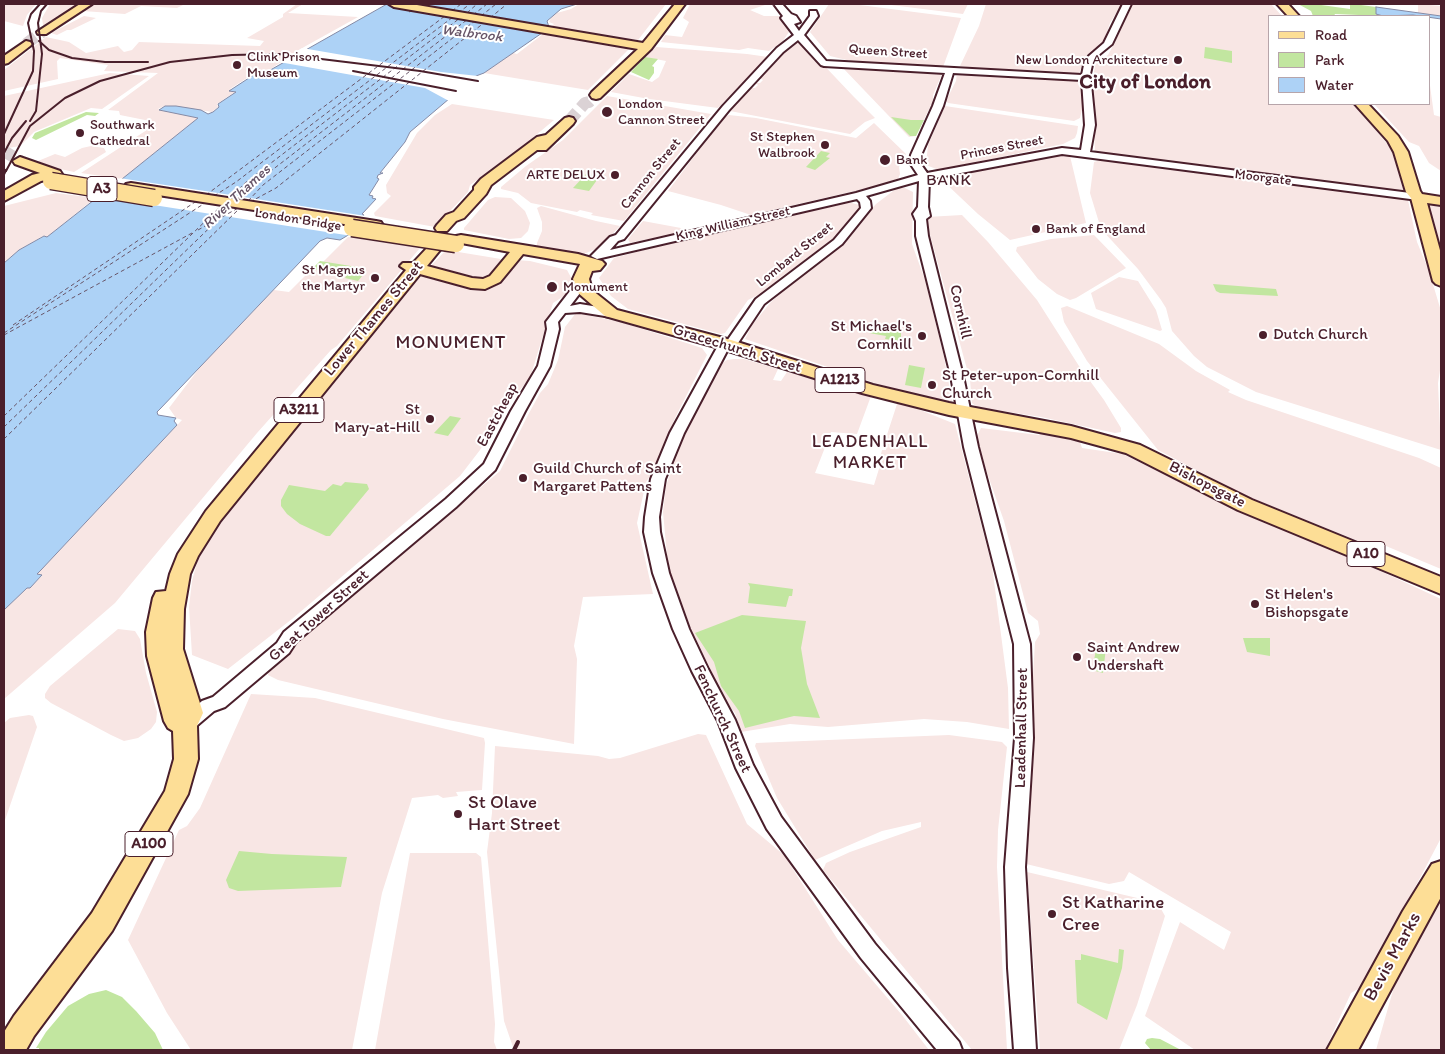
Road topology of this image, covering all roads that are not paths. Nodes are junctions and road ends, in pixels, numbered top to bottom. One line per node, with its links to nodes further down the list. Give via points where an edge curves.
1 (87, 4): 13 (main road)
2 (394, 4): 15 (main road)
3 (674, 4): 15 (main road)
4 (680, 4): 15 (main road)
5 (778, 4): 12 (street, via 788,16 785,18)
6 (1127, 4): 18 (street, via 1108,44 1090,59)
7 (1275, 4): 10 (main road)
8 (1282, 4): 11 (main road)
9 (820, 6): 12 (street, Cannon Street, via 808,16)
10 (1285, 15)
11 (1293, 15)
12 (799, 31): 17 (street, Queen Street, via 828,62); 36 (street, Cannon Street, via 715,119 620,240)
13 (42, 32)
14 (26, 44): 16 (main road)
15 (645, 45): 19 (main road)
16 (4, 61)
17 (950, 70): 18 (street, Queen Street); 26 (street, via 918,148 915,163)
18 (1087, 78): 23 (street, via 1089,108)
19 (593, 95)
20 (1362, 105): 29 (main road, via 1399,148 1413,192)
21 (1371, 105): 29 (main road, via 1418,163 1422,192)
22 (569, 121): 32 (main road, via 548,142 488,189 481,191 458,215 460,220)
23 (1085, 154): 26 (street, Princes Street, via 1058,151); 29 (street, Moorgate)
24 (18, 164): 25 (main road, A3)
25 (48, 175): 28 (main road); 31 (main road, London Bridge / A3, bridge)
26 (924, 181): 27 (street); 42 (street, Cornhill, via 922,236)
27 (859, 195): 36 (street, King William Street, via 652,243); 41 (street, Lombard Street, via 866,208 838,242 760,302)
28 (4, 197)
29 (1418, 197): 30 (main road, Moorgate); 37 (main road)
30 (1441, 201)
31 (355, 225): 32 (main road, King William Street / A3, bridge)
32 (453, 235): 34 (main road, King William Street / A3); 36 (main road, King William Street / A3)
33 (428, 249): 35 (main road, Lower Thames Street / A3211)
34 (516, 254): 35 (main road, via 495,279 485,284); 36 (main road, King William Street / A3)
35 (412, 268): 46 (main road, Lower Thames Street / A3211, via 188,544 176,588 172,637 172,649 192,713)
36 (592, 270): 38 (street, Eastcheap); 39 (main road, Gracechurch Street / A1213, via 603,298); 40 (street, Eastcheap, via 552,322)
37 (1441, 281)
38 (569, 310): 39 (street, Gracechurch Street, via 580,308); 40 (street, Eastcheap)
39 (619, 315): 41 (main road, Gracechurch Street / A1213)
40 (553, 329): 44 (street, Eastcheap, via 544,366 496,458 483,476)
41 (728, 345): 42 (main road, Gracechurch Street / A1213, via 868,389); 50 (street, Fenchurch Street, via 677,433 658,479 652,532 661,573 681,629 774,823 868,951)
42 (964, 412): 43 (main road, Bishopsgate / A1213, via 1077,433); 51 (street, Leadenhall Street, via 1022,644 1024,738 1015,867)
43 (1133, 449): 45 (main road, Bishopsgate / A10, via 1244,504)
44 (451, 503): 46 (street, Great Tower Street, via 290,637 213,696 208,706)
45 (1441, 586)
46 (185, 726): 49 (main road, A100, via 186,759 176,794 127,882)
47 (1441, 873): 48 (main road, Bevis Marks)
48 (1344, 1045)
49 (10, 1050)
50 (951, 1050)
51 (1024, 1050)

